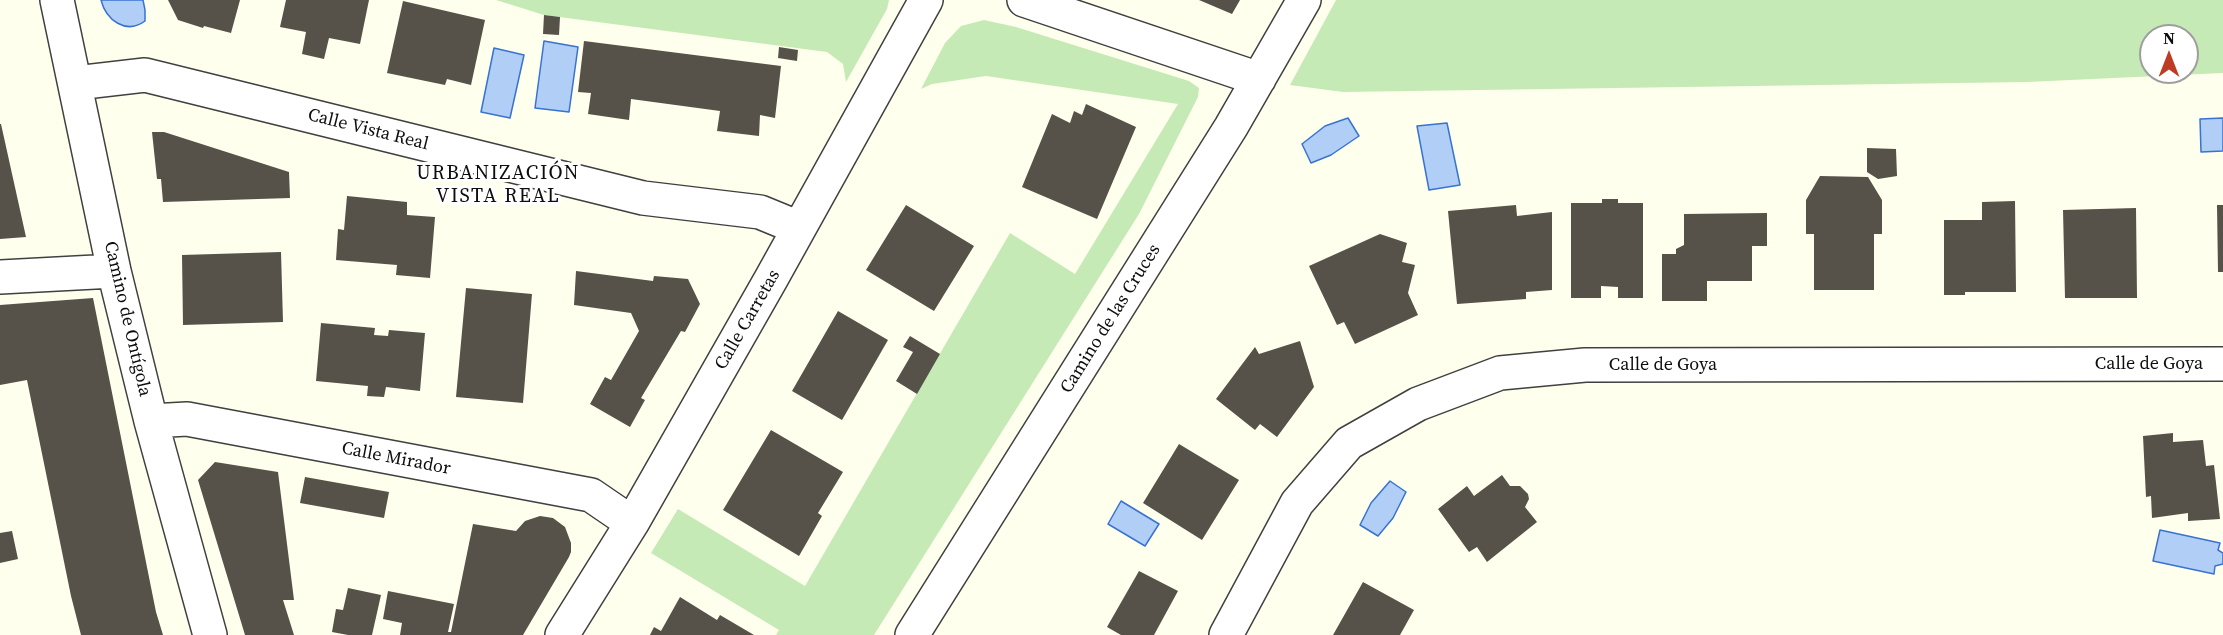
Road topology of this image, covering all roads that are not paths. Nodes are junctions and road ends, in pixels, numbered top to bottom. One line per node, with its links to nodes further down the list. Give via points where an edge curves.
1 (57, 0): 6 (street, Camino de Ontígola)
2 (926, 0): 7 (street, Calle Carretas)
3 (1024, 0): 5 (street)
4 (1304, 0): 5 (street, Camino de las Cruces)
5 (1259, 79): 15 (street, Camino de las Cruces)
6 (75, 83): 7 (street, Calle Vista Real, via 146,75 643,198 760,212); 8 (street, Camino de Ontígola)
7 (799, 228): 12 (street, Calle Carretas)
8 (114, 271): 9 (street); 11 (street, Camino de Ontígola)
9 (0, 277)
10 (2223, 364): 16 (street, Calle de Goya, via 1585,365 1500,373 1418,404 1349,443 1297,503)
11 (151, 421): 12 (street, Calle Mirador, via 187,419 591,495); 13 (street, Camino de Ontígola)
12 (632, 523): 14 (street, Calle Carretas)
13 (210, 635)
14 (562, 635)
15 (912, 635)
16 (1226, 635)

